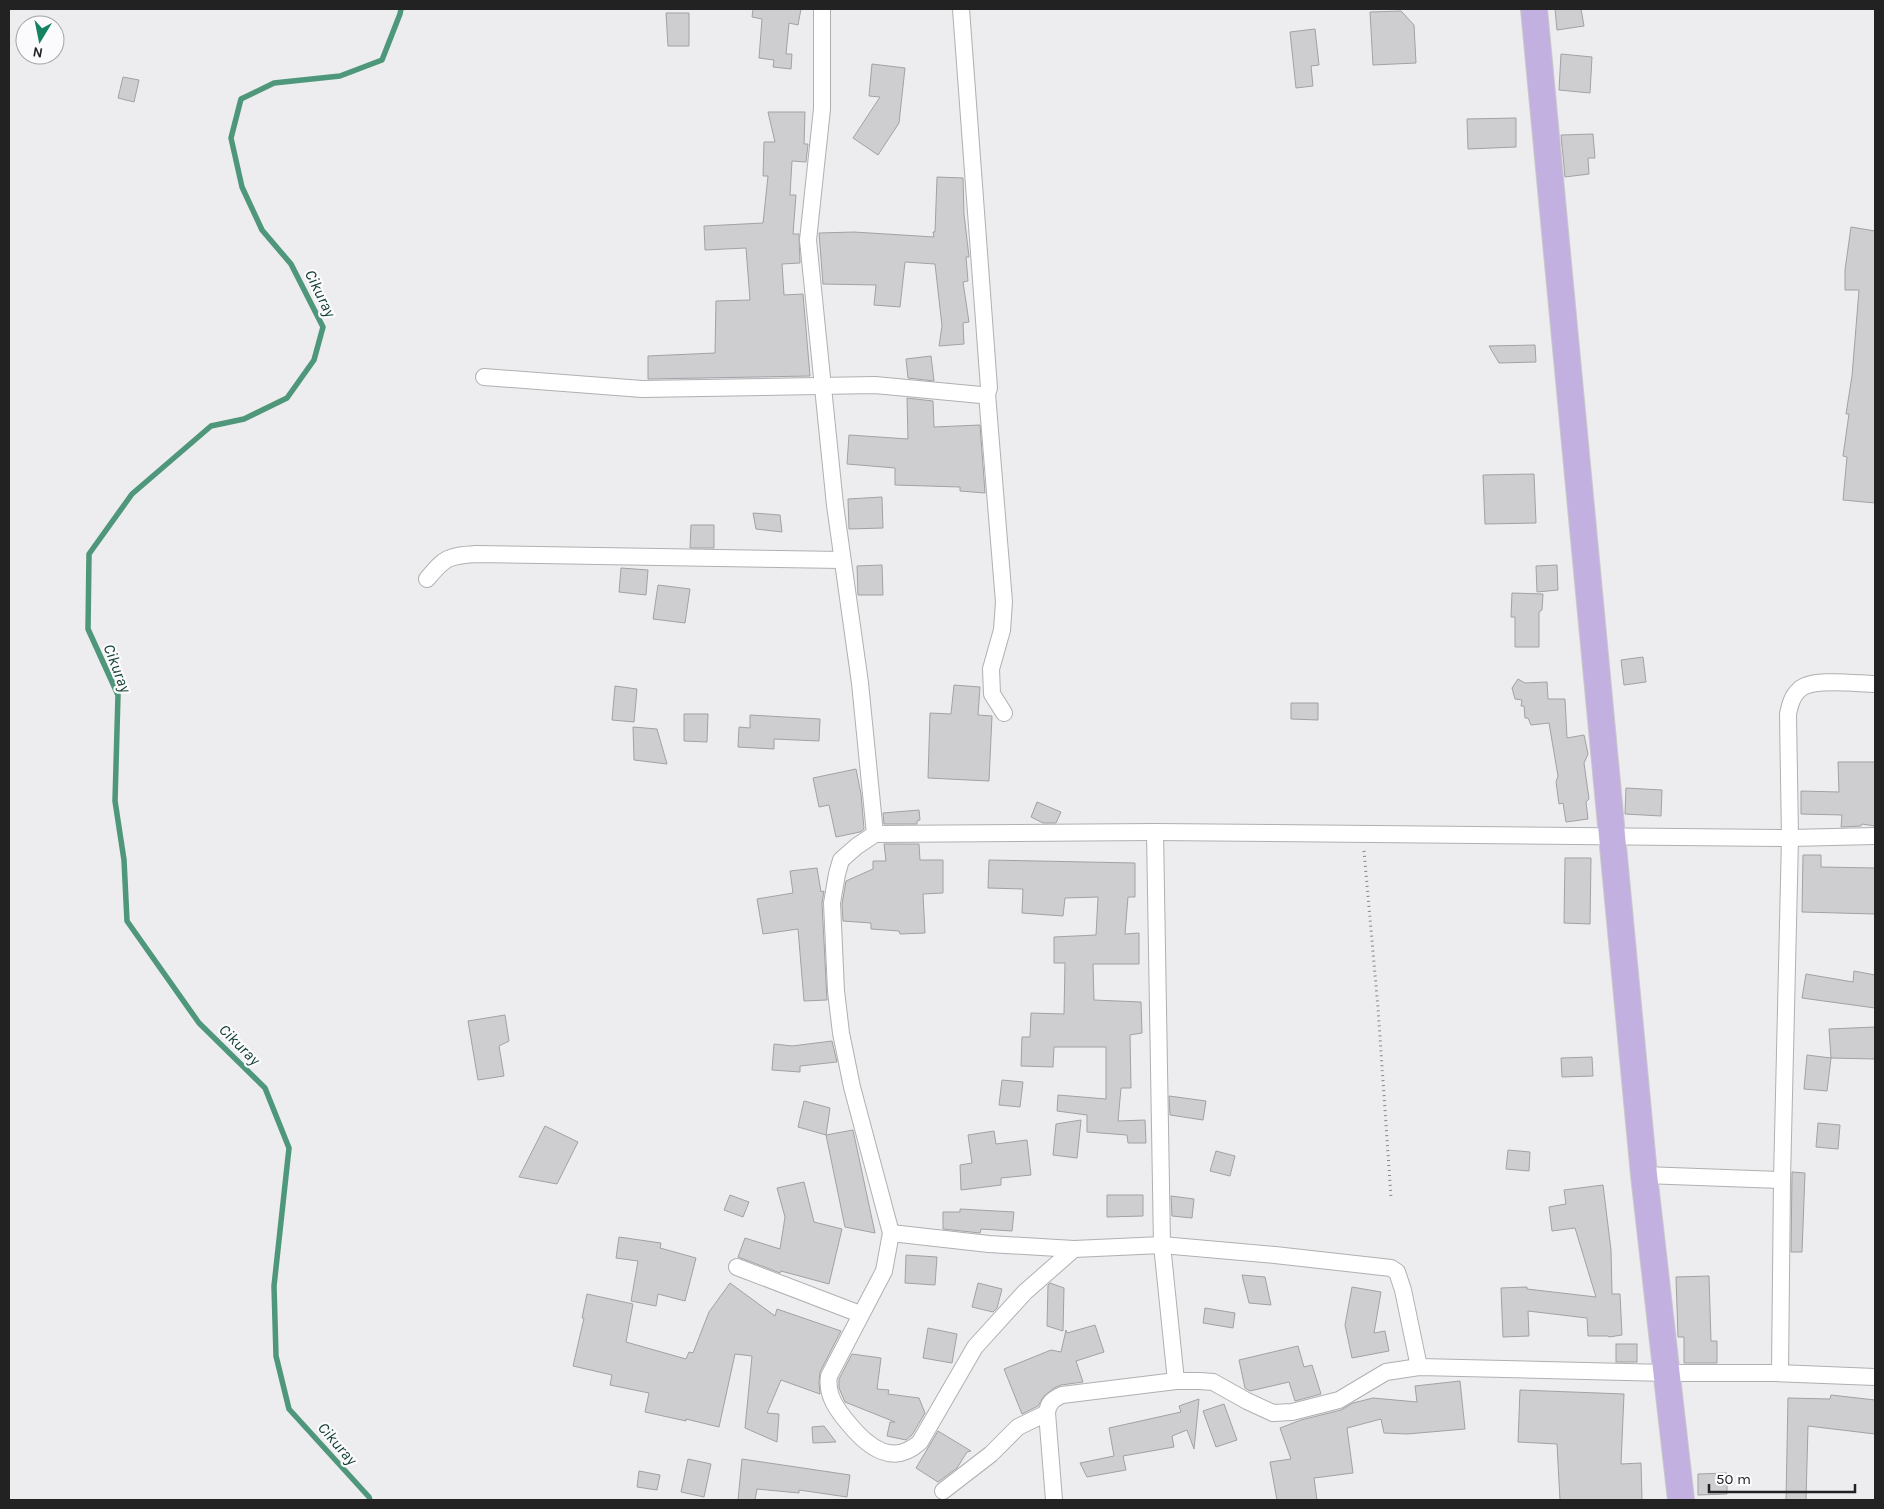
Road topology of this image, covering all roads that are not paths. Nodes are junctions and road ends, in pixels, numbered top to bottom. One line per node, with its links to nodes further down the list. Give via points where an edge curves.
1 (822, 9): 5 (street, via 822,109 808,240)
2 (961, 9): 6 (street)
3 (1534, 9): 13 (main road)
4 (484, 377): 5 (street, via 632,389)
5 (822, 388): 6 (street, via 875,385); 7 (street)
6 (987, 394): 10 (street, via 1004,602 1002,630 991,669 992,694)
7 (842, 560): 8 (street, via 476,554 453,556 442,561); 12 (street, via 860,683)
8 (426, 579)
9 (1875, 684): 15 (street, via 1812,683 1800,688 1791,700 1788,714)
10 (1004, 713)
11 (1155, 832): 12 (street); 13 (street); 19 (street)
12 (875, 834): 18 (street, via 841,860 832,904 841,1033)
13 (1612, 836): 15 (street); 16 (main road)
14 (1875, 836): 15 (street)
15 (1790, 838): 17 (street)
16 (1644, 1175): 17 (street); 24 (main road)
17 (1782, 1180): 25 (street)
18 (891, 1232): 20 (street, via 989,1244); 22 (street, via 884,1271)
19 (1162, 1245): 20 (street); 23 (street, via 1391,1268 1398,1272); 27 (street)
20 (1074, 1249): 22 (street, via 1025,1292 974,1347 920,1442 903,1453 886,1453 869,1444 843,1417 829,1393 830,1370)
21 (737, 1267): 22 (street)
22 (860, 1314)
23 (1419, 1367): 24 (street); 27 (street, via 1386,1372 1339,1400 1292,1412 1272,1413 1213,1382)
24 (1667, 1373): 25 (street); 31 (main road)
25 (1780, 1373): 26 (street)
26 (1875, 1377)
27 (1176, 1380): 28 (street, via 1062,1395 1055,1398)
28 (1047, 1413): 29 (street, via 1018,1426 991,1454); 30 (street)
29 (942, 1491)
30 (1054, 1500)
31 (1681, 1500)

